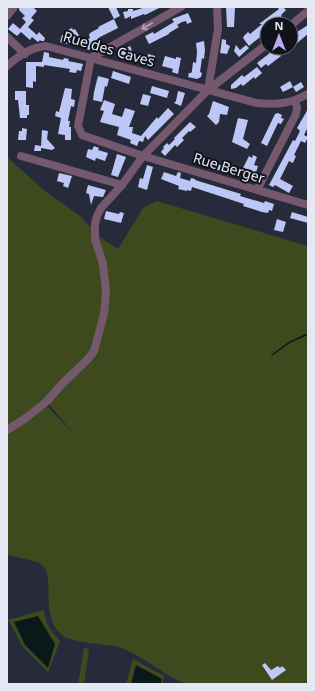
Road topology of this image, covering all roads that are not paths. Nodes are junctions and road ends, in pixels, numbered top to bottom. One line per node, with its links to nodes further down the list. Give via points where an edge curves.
1 (14, 7): 5 (street)
2 (181, 7): 10 (street, one-way to 10)
3 (217, 7): 12 (street, via 218,30)
4 (308, 11): 6 (street)
5 (7, 16)
6 (299, 18)
7 (7, 37): 9 (street)
8 (259, 50): 12 (street)
9 (24, 54): 10 (street, Rue des Caves, via 36,47 46,46); 11 (street, Rue des Caves)
10 (91, 58): 12 (street, Rue des Caves); 16 (street, Rue Berger, via 78,126 82,135)
11 (7, 66)
12 (208, 90): 14 (street, Rue des Caves, via 256,103 284,104); 16 (street)
13 (308, 94): 14 (street)
14 (295, 101): 18 (street, via 296,114)
15 (21, 156): 17 (street)
16 (143, 156): 17 (street); 18 (street, Rue Berger)
17 (120, 188): 20 (street, via 101,208 95,224 95,239 102,262 106,291 104,314 94,351 47,400)
18 (257, 190): 19 (street, Rue Berger)
19 (308, 205)
20 (7, 430)

